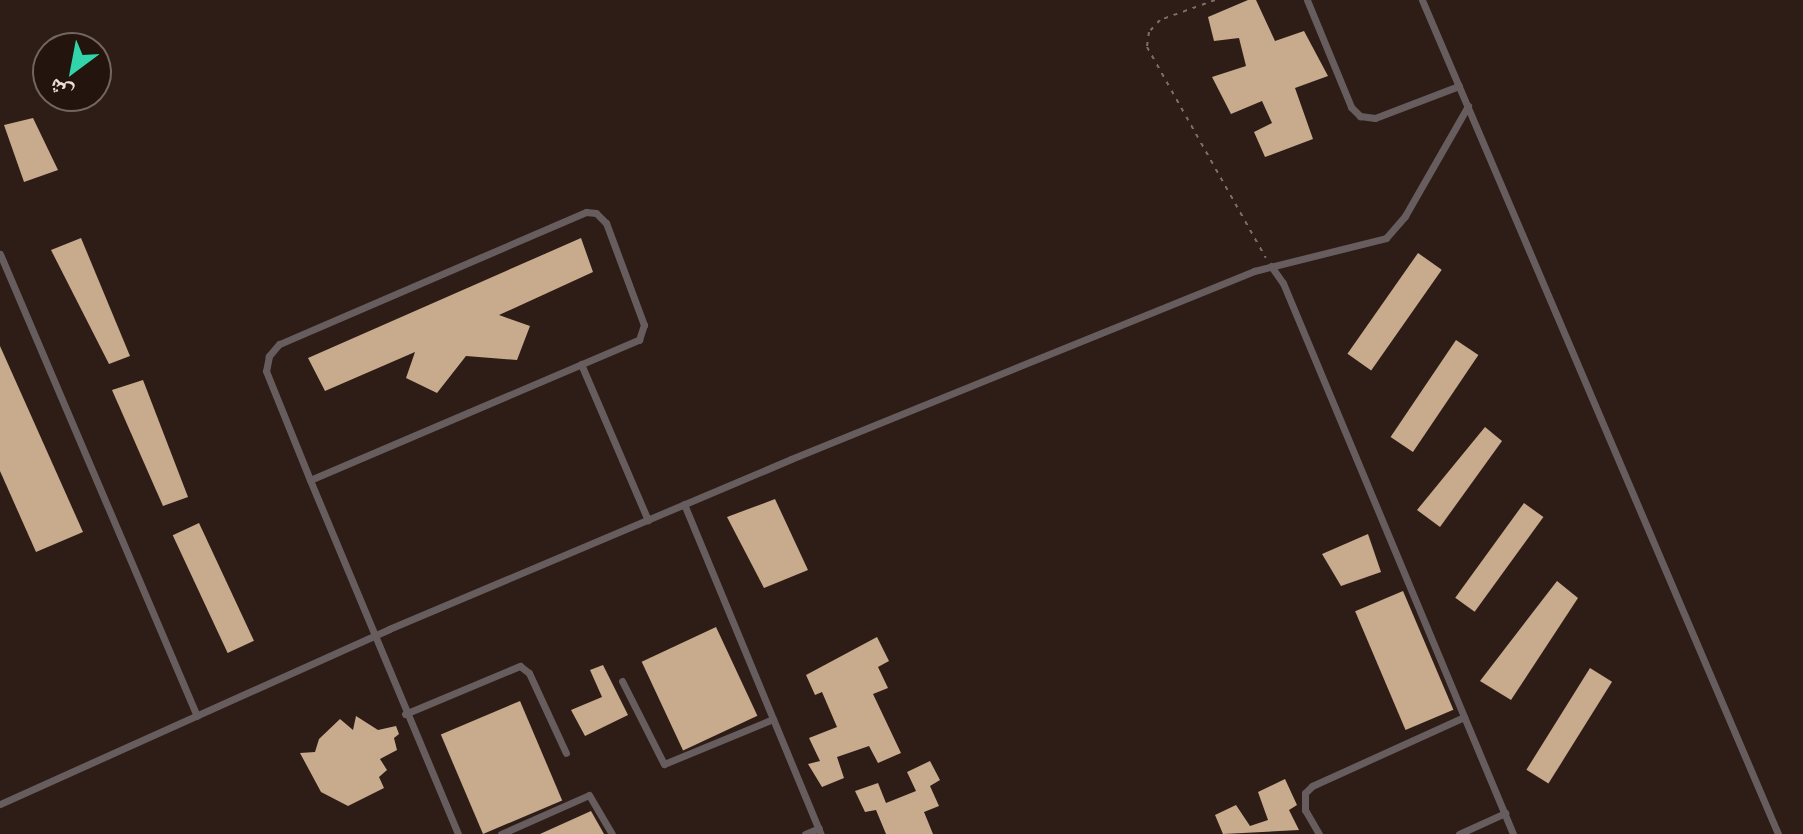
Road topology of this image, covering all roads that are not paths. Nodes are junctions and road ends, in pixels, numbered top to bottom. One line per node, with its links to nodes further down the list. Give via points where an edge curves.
1 (1307, 0): 3 (lane, via 1351,107 1360,116 1375,118)
2 (1422, 0): 3 (lane)
3 (1459, 86): 4 (lane)
4 (1468, 106): 6 (lane, via 1405,216 1386,238); 28 (lane)
5 (0, 254): 14 (lane)
6 (1271, 266): 9 (lane); 15 (lane)
7 (581, 364): 8 (lane); 8 (lane, via 639,340 644,325 606,223 586,212 279,344 266,371); 10 (lane)
8 (310, 480): 11 (lane)
9 (684, 504): 10 (lane); 16 (lane)
10 (648, 520): 11 (lane)
11 (372, 637): 13 (lane); 14 (lane)
12 (622, 681): 16 (lane, via 664,764)
13 (405, 714): 17 (lane, via 520,666 529,673); 21 (lane)
14 (197, 716): 18 (lane)
15 (1464, 717): 19 (lane); 25 (lane, via 1312,786 1305,793 1305,810)
16 (773, 719): 20 (lane)
17 (566, 753)
18 (0, 804)
19 (1505, 813): 26 (lane); 27 (lane)
20 (820, 831): 24 (lane)
21 (458, 834)
22 (501, 834): 23 (lane, via 589,795)
23 (612, 834)
24 (805, 834)
25 (1319, 834)
26 (1459, 834)
27 (1513, 834)
28 (1778, 834)

